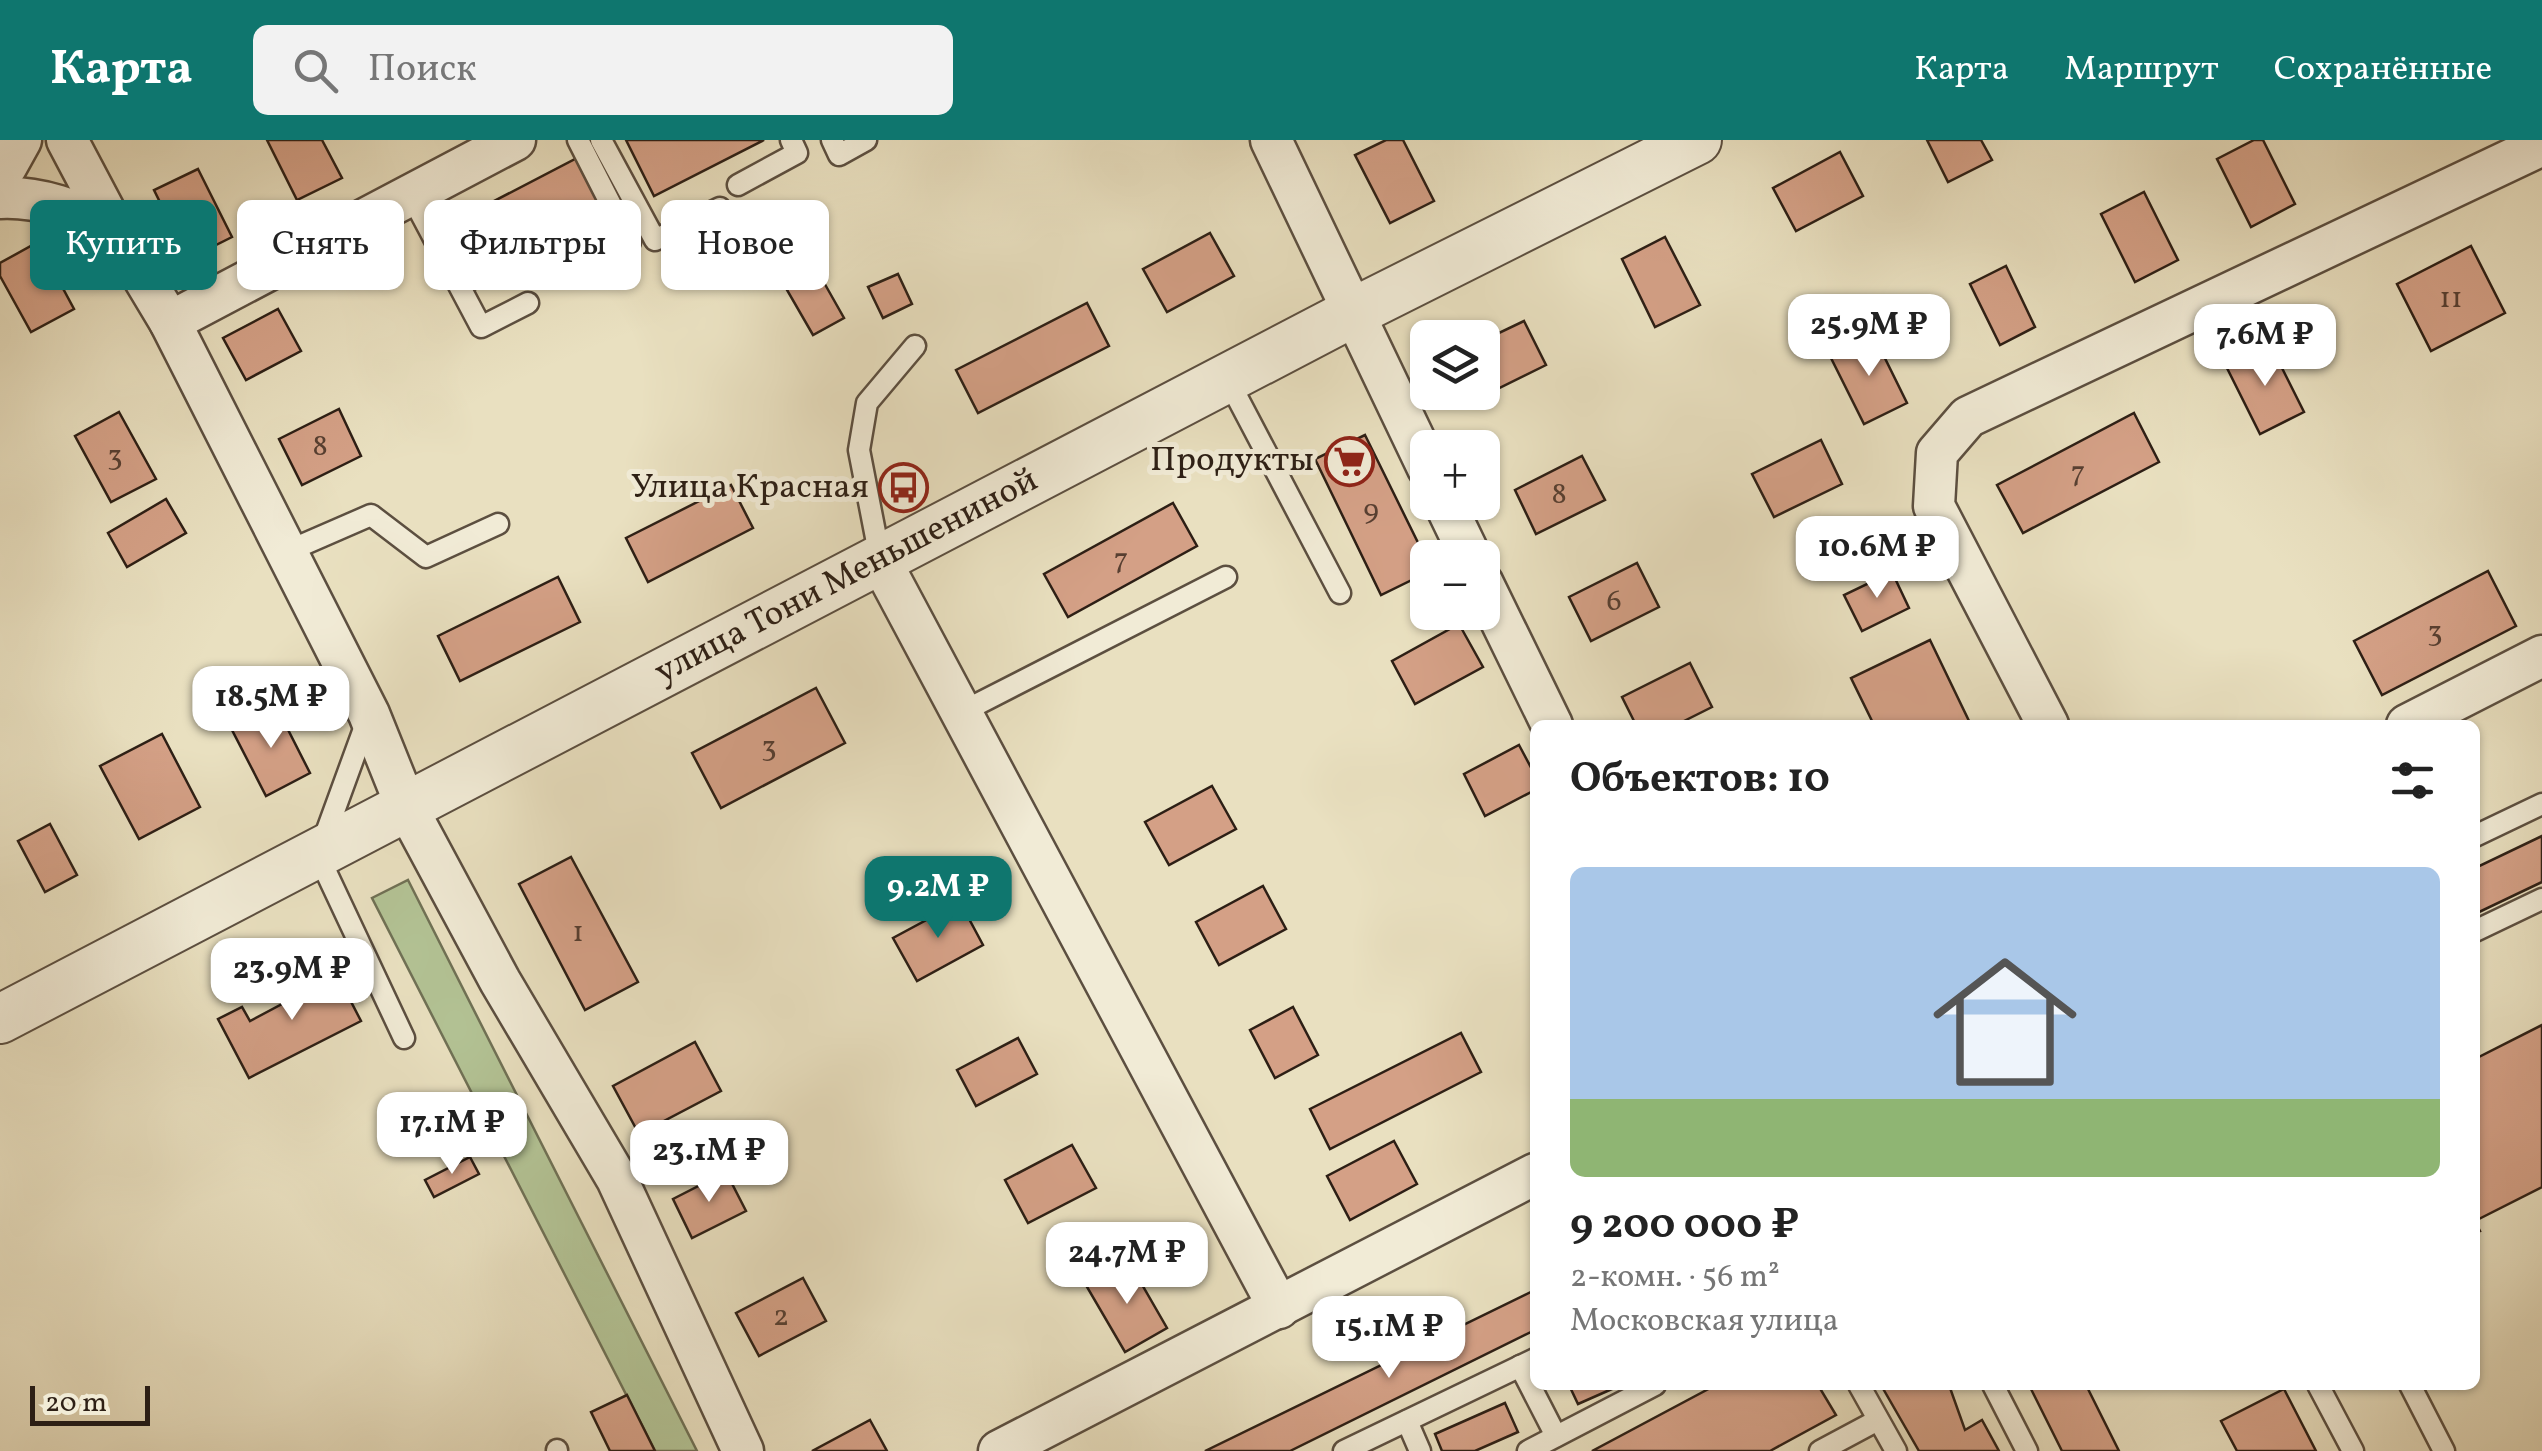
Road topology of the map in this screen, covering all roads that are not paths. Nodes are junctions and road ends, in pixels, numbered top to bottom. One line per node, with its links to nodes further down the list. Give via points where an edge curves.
1 (21, 140): 12 (street)
2 (67, 140): 17 (street)
3 (515, 140): 14 (street)
4 (578, 140): 18 (lane)
5 (601, 140): 19 (lane, via 655,240)
6 (790, 140): 13 (lane, via 797,153)
7 (832, 140): 8 (lane, via 839,155)
8 (866, 140)
9 (1270, 140): 22 (street)
10 (1697, 140): 22 (street, улица Тони Меньшениной)
11 (2542, 145): 37 (street, via 1968,418 1948,441 1938,453 1934,506)
12 (0, 171)
13 (738, 185)
14 (411, 195): 21 (lane, via 481,328); 23 (street)
15 (0, 198): 16 (street)
16 (35, 200)
17 (99, 200)
18 (609, 200)
19 (661, 237)
20 (151, 290): 23 (street)
21 (528, 303)
22 (1352, 313): 25 (street, улица Тони Меньшениной); 26 (street)
23 (170, 322): 28 (street)
24 (915, 346): 29 (lane, via 867,403 859,450)
25 (1227, 378): 29 (street, улица Тони Меньшениной); 31 (lane)
26 (1410, 431)
27 (498, 524): 28 (lane, via 426,557 371,516)
28 (286, 552): 35 (street)
29 (880, 560): 34 (street); 40 (street, улица Тони Меньшениной)
30 (1226, 577): 34 (lane)
31 (1340, 594)
32 (1500, 619): 36 (street)
33 (2542, 656): 38 (street)
34 (962, 712): 48 (street)
35 (369, 714): 40 (street); 42 (lane)
36 (1550, 720)
37 (2045, 720)
38 (2417, 720)
39 (2542, 804): 41 (lane)
40 (406, 806): 42 (street, улица Тони Меньшениной); 59 (street, via 617,1179)
41 (2480, 834)
42 (318, 855): 45 (street, улица Тони Меньшениной); 46 (lane)
43 (2542, 899): 44 (lane)
44 (2480, 928)
45 (0, 1019)
46 (404, 1038)
47 (1530, 1177): 48 (street)
48 (1279, 1308): 60 (street)
49 (1528, 1362): 57 (lane)
50 (1539, 1390): 58 (lane)
51 (1645, 1390): 58 (lane)
52 (1862, 1390): 56 (lane)
53 (1996, 1390): 66 (lane)
54 (2321, 1390): 67 (lane)
55 (2413, 1390): 68 (lane)
56 (1878, 1420): 64 (lane); 65 (lane)
57 (1407, 1421): 61 (lane); 62 (lane)
58 (1556, 1436): 63 (lane)
59 (744, 1451)
60 (999, 1451)
61 (1344, 1451)
62 (1420, 1451)
63 (1528, 1451)
64 (1820, 1451)
65 (1896, 1451)
66 (2027, 1451)
67 (2353, 1451)
68 (2444, 1451)

